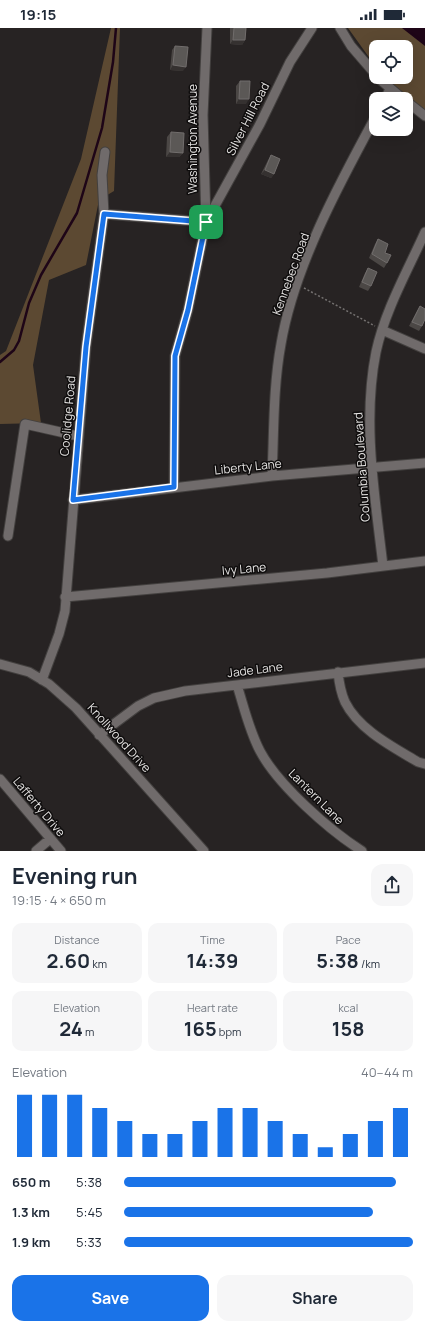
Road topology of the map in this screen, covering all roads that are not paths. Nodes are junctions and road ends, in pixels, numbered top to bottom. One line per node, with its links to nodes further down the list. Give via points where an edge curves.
1 (207, 28): 14 (street, Washington Avenue, via 203,115)
2 (312, 28): 14 (street, Silver Hill Road, via 290,62 260,124)
3 (340, 28): 4 (street)
4 (369, 67)
5 (385, 84): 6 (street)
6 (390, 89): 7 (street); 8 (street)
7 (388, 92)
8 (394, 92)
9 (413, 107): 10 (street)
10 (425, 116)
11 (369, 129): 21 (street, Kennebec Road, via 343,179 297,284 286,322 278,364)
12 (105, 152): 13 (street, Coolidge Road, via 102,175)
13 (104, 214): 14 (street); 18 (street, Coolidge Road, via 86,347)
14 (206, 222): 22 (street, Washington Avenue, via 188,310 175,356)
15 (425, 232): 16 (street, Columbia Boulevard)
16 (382, 330): 17 (street); 20 (street, Columbia Boulevard, via 371,381)
17 (425, 349)
18 (78, 436): 23 (street, Coolidge Road); 24 (street, via 25,424)
19 (425, 463): 20 (street, Liberty Lane)
20 (372, 468): 21 (street, Liberty Lane); 26 (street, Columbia Boulevard)
21 (272, 476): 22 (street, Liberty Lane)
22 (174, 487): 23 (street, Liberty Lane)
23 (73, 500): 27 (street, Coolidge Road)
24 (8, 536)
25 (425, 561): 26 (street, Ivy Lane)
26 (383, 566): 27 (street, Ivy Lane)
27 (65, 597): 31 (street, Coolidge Road, via 59,634)
28 (425, 662): 30 (street, Jade Lane)
29 (0, 664): 31 (street, Knollwood Drive, via 29,672)
30 (338, 672): 32 (street, Jade Lane); 34 (street, via 345,703 355,716 379,738)
31 (42, 680): 33 (street, Knollwood Drive, via 76,708)
32 (237, 684): 33 (street, Jade Lane, via 186,690 154,698 138,706); 40 (street, Lantern Lane, via 261,753 300,800 341,837)
33 (99, 735): 39 (street, Knollwood Drive)
34 (425, 764)
35 (0, 779): 36 (street, Lafferty Drive)
36 (50, 839): 37 (street); 38 (street, Lafferty Drive)
37 (36, 851)
38 (61, 851)
39 (204, 851)
40 (362, 851)

